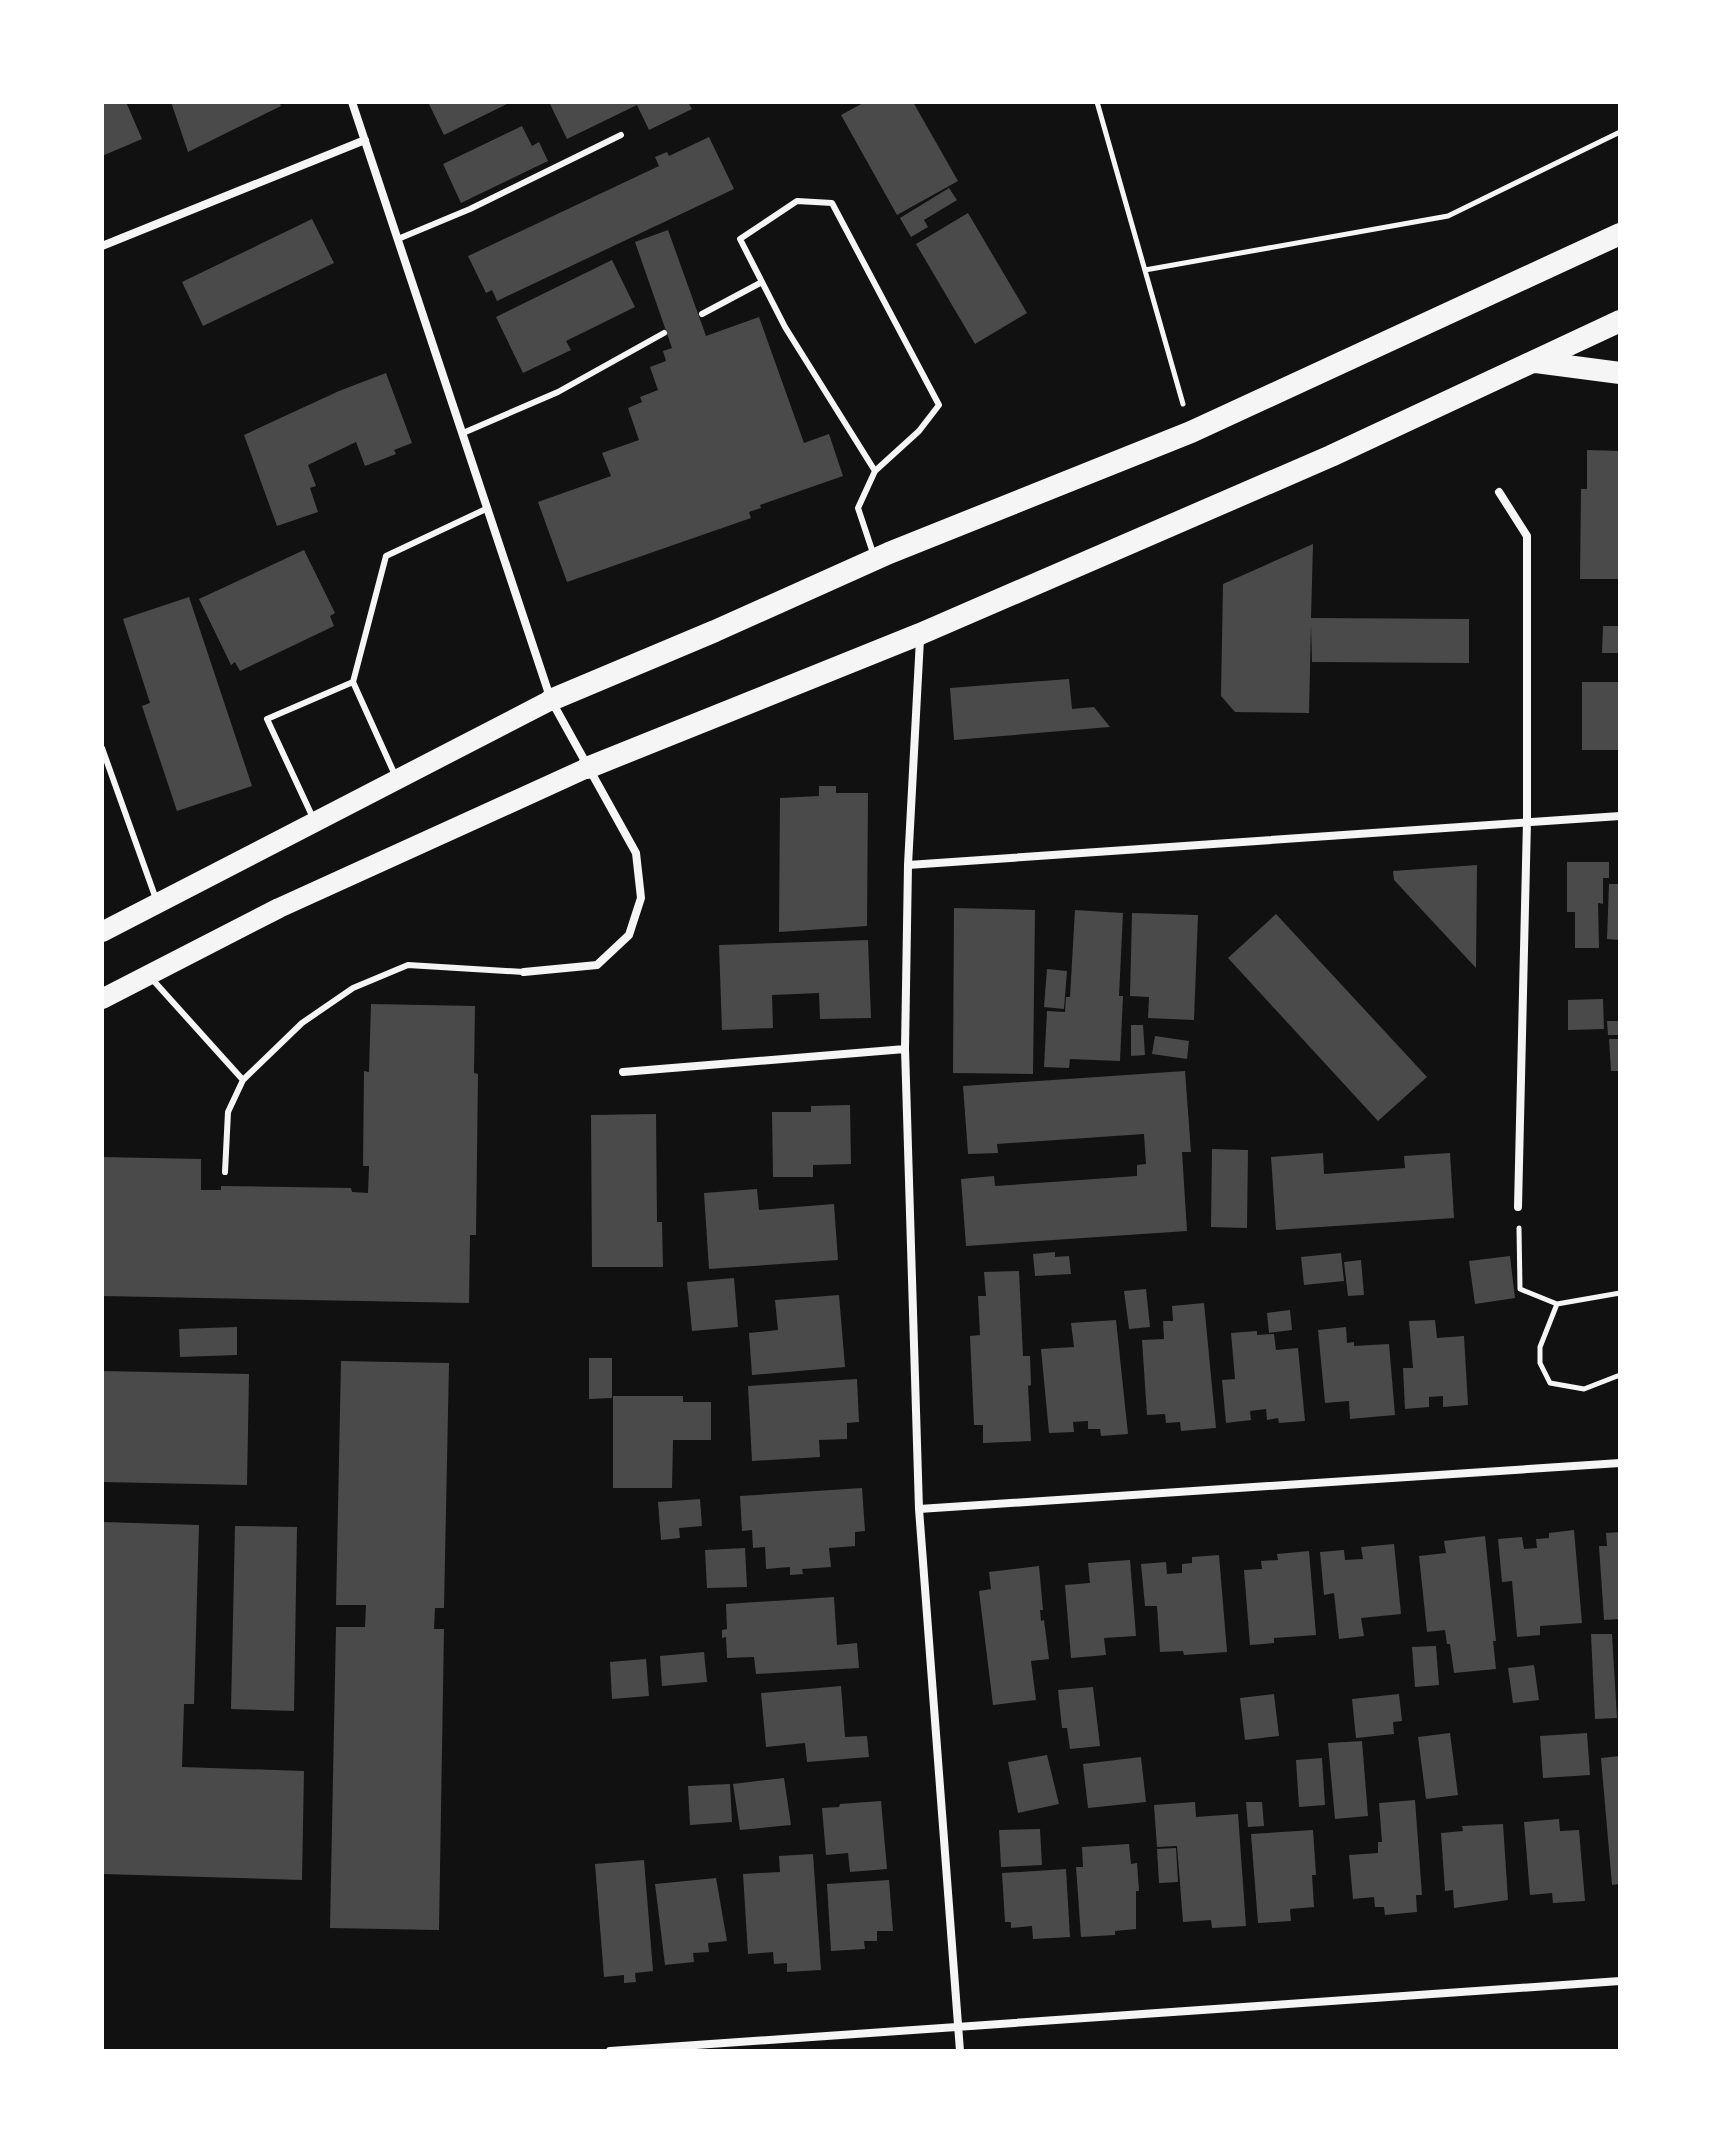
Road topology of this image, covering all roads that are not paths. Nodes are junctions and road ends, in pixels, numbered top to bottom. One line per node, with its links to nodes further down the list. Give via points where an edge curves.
1 (354, 103): 3 (street)
2 (621, 135): 5 (lane)
3 (365, 140): 5 (street); 6 (street)
4 (1620, 234): 17 (highway, via 1191,432)
5 (398, 239): 13 (street)
6 (102, 246)
7 (762, 282): 8 (lane); 14 (lane); 14 (lane, via 740,239 797,201 832,203 939,405)
8 (702, 314)
9 (1620, 321): 11 (highway)
10 (664, 333): 13 (lane, via 558,392)
11 (1534, 361): 12 (highway); 18 (highway, via 1331,456)
12 (1620, 373)
13 (463, 433): 16 (street)
14 (875, 471): 17 (lane, via 858,508)
15 (1499, 492): 25 (street, via 1527,536)
16 (488, 508): 19 (lane, via 386,556); 20 (street)
17 (875, 559): 20 (highway)
18 (920, 634): 22 (highway); 27 (street)
19 (353, 682): 23 (lane); 26 (lane, via 267,719)
20 (551, 700): 22 (street); 23 (main road)
21 (102, 748): 28 (lane)
22 (587, 768): 30 (street, via 636,853 641,898 629,935 597,965); 31 (main road, via 279,908)
23 (398, 781): 26 (main road)
24 (1620, 816): 25 (street)
25 (1527, 821): 27 (street); 37 (street)
26 (316, 823): 28 (main road)
27 (908, 865): 33 (street)
28 (158, 905): 29 (main road)
29 (102, 932)
30 (524, 972): 35 (lane, via 408,965 353,988 302,1023)
31 (149, 976): 32 (main road); 35 (lane)
32 (102, 999)
33 (905, 1049): 34 (street); 39 (street)
34 (623, 1072)
35 (243, 1080): 36 (lane, via 228,1112)
36 (225, 1172)
37 (1518, 1207)
38 (1620, 1463): 39 (street)
39 (919, 1509): 41 (street)
40 (1620, 1981): 41 (street)
41 (958, 2028): 42 (street); 43 (street)
42 (610, 2051)
43 (960, 2051)

